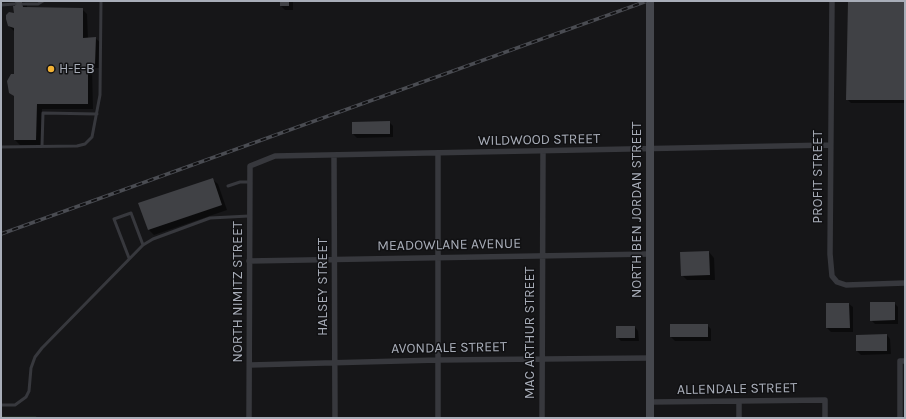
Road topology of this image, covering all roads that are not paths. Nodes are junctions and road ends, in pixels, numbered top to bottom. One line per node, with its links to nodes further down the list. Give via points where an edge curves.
1 (43, 1): 6 (lane, via 38,4)
2 (101, 1): 8 (lane, via 101,72)
3 (650, 1): 12 (street, NORTH BEN JORDAN STREET)
4 (832, 1): 9 (street, PROFIT STREET)
5 (15, 4): 7 (lane)
6 (22, 4)
7 (1, 5)
8 (97, 114): 10 (lane, via 92,137 85,144); 10 (lane, via 43,113)
9 (830, 145): 12 (street, WILDWOOD STREET); 27 (street, PROFIT STREET, via 832,276 837,282 846,285)
10 (42, 146): 11 (lane)
11 (1, 147)
12 (650, 149): 13 (street, WILDWOOD STREET); 21 (street, NORTH BEN JORDAN STREET)
13 (543, 152): 14 (street, WILDWOOD STREET); 22 (street, MAC ARTHUR STREET)
14 (438, 154): 15 (street, WILDWOOD STREET); 23 (street)
15 (334, 155): 16 (street, WILDWOOD STREET, via 275,156); 25 (street, HALSEY STREET)
16 (250, 166): 17 (street, NORTH NIMITZ STREET)
17 (250, 182): 18 (lane); 19 (street, NORTH NIMITZ STREET)
18 (228, 186)
19 (250, 216): 20 (lane, via 210,218); 26 (street, NORTH NIMITZ STREET)
20 (143, 245): 24 (lane); 24 (lane, via 131,213 114,219)
21 (650, 254): 22 (street, MEADOWLANE AVENUE); 28 (street, NORTH BEN JORDAN STREET)
22 (542, 255): 23 (street, MEADOWLANE AVENUE); 29 (street, MAC ARTHUR STREET)
23 (439, 257): 25 (street, MEADOWLANE AVENUE); 30 (street)
24 (129, 258): 36 (lane, via 35,357 26,397 15,405)
25 (334, 260): 26 (street, MEADOWLANE AVENUE); 32 (street, HALSEY STREET)
26 (249, 261): 33 (street, NORTH NIMITZ STREET)
27 (905, 283)
28 (650, 358): 29 (street, AVONDALE STREET); 35 (street, NORTH BEN JORDAN STREET)
29 (542, 359): 30 (street, AVONDALE STREET); 40 (street, MAC ARTHUR STREET)
30 (438, 360): 32 (street, AVONDALE STREET); 39 (street)
31 (903, 361): 44 (street)
32 (335, 363): 33 (street, AVONDALE STREET); 38 (street, HALSEY STREET)
33 (250, 365): 37 (street, NORTH NIMITZ STREET)
34 (739, 401): 35 (street, ALLENDALE STREET); 42 (street); 43 (street, ALLENDALE STREET, via 825,400)
35 (651, 402): 41 (street, NORTH BEN JORDAN STREET)
36 (1, 405)
37 (249, 418)
38 (335, 418)
39 (438, 418)
40 (542, 418)
41 (650, 418)
42 (739, 418)
43 (825, 418)
44 (900, 418)

